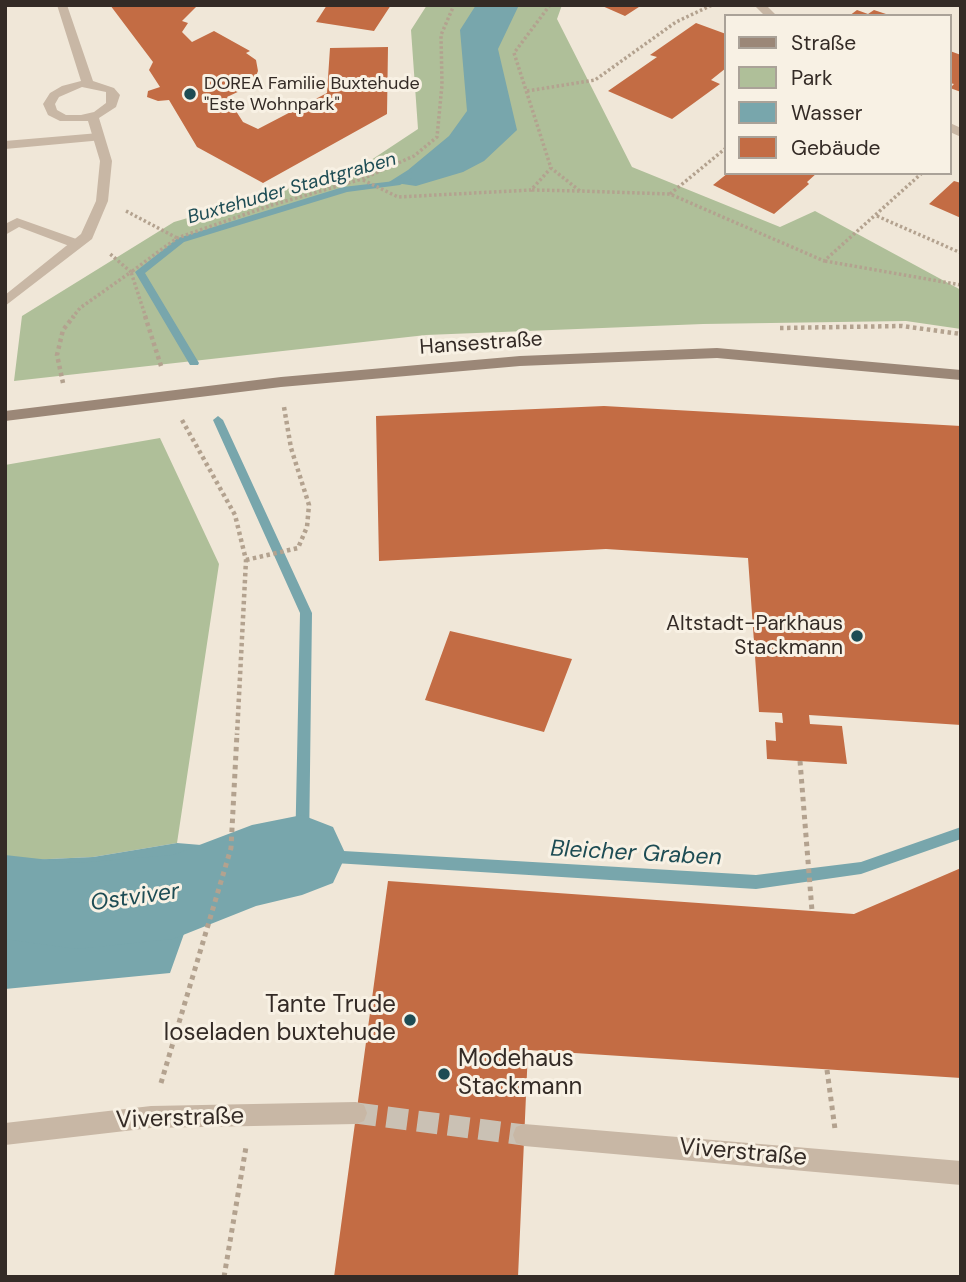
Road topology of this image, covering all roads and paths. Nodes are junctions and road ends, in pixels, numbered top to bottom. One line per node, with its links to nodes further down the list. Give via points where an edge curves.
1 (62, 5): 5 (street)
2 (454, 5): 13 (path, via 441,35 437,137 414,156)
3 (550, 5): 6 (path, via 514,53)
4 (712, 5): 6 (path, via 676,22 595,80)
5 (88, 84): 7 (street, via 103,86 114,95 110,107); 7 (street, via 61,90 51,98 49,107 64,118)
6 (527, 91): 11 (path)
7 (93, 117): 8 (street)
8 (99, 137): 9 (street); 17 (street, via 106,161)
9 (5, 145)
10 (724, 150): 16 (path)
11 (551, 168): 14 (path); 15 (path)
12 (920, 175): 18 (path)
13 (362, 179): 14 (path, via 398,197); 20 (path)
14 (531, 190): 15 (path)
15 (580, 191): 16 (path)
16 (670, 194): 23 (path)
17 (102, 201): 20 (path); 21 (street, via 87,236)
18 (877, 216): 22 (path); 23 (path)
19 (5, 231): 21 (street, via 17,222)
20 (177, 238): 24 (path)
21 (77, 244): 26 (street)
22 (961, 253)
23 (824, 261): 25 (path)
24 (131, 272): 27 (path); 30 (path, via 80,309 63,330 58,355)
25 (961, 285)
26 (5, 302)
27 (162, 369)
28 (961, 375): 29 (street, Hansestraße, via 717,353 520,361)
29 (281, 382): 30 (street, Hansestraße); 33 (path, via 292,448 309,505 307,527 298,548)
30 (71, 407): 31 (street, Hansestraße)
31 (5, 416)
32 (182, 420): 33 (path, via 235,515)
33 (246, 559): 39 (path, via 230,848)
34 (800, 761): 35 (path)
35 (812, 911)
36 (827, 1070): 42 (path)
37 (356, 1113): 38 (street, Viverstraße)
38 (251, 1116): 39 (street, Viverstraße); 44 (path)
39 (151, 1117): 40 (street, Viverstraße)
40 (5, 1133)
41 (524, 1135): 42 (street, Viverstraße)
42 (839, 1161): 43 (street, Viverstraße)
43 (961, 1172)
44 (224, 1277)

